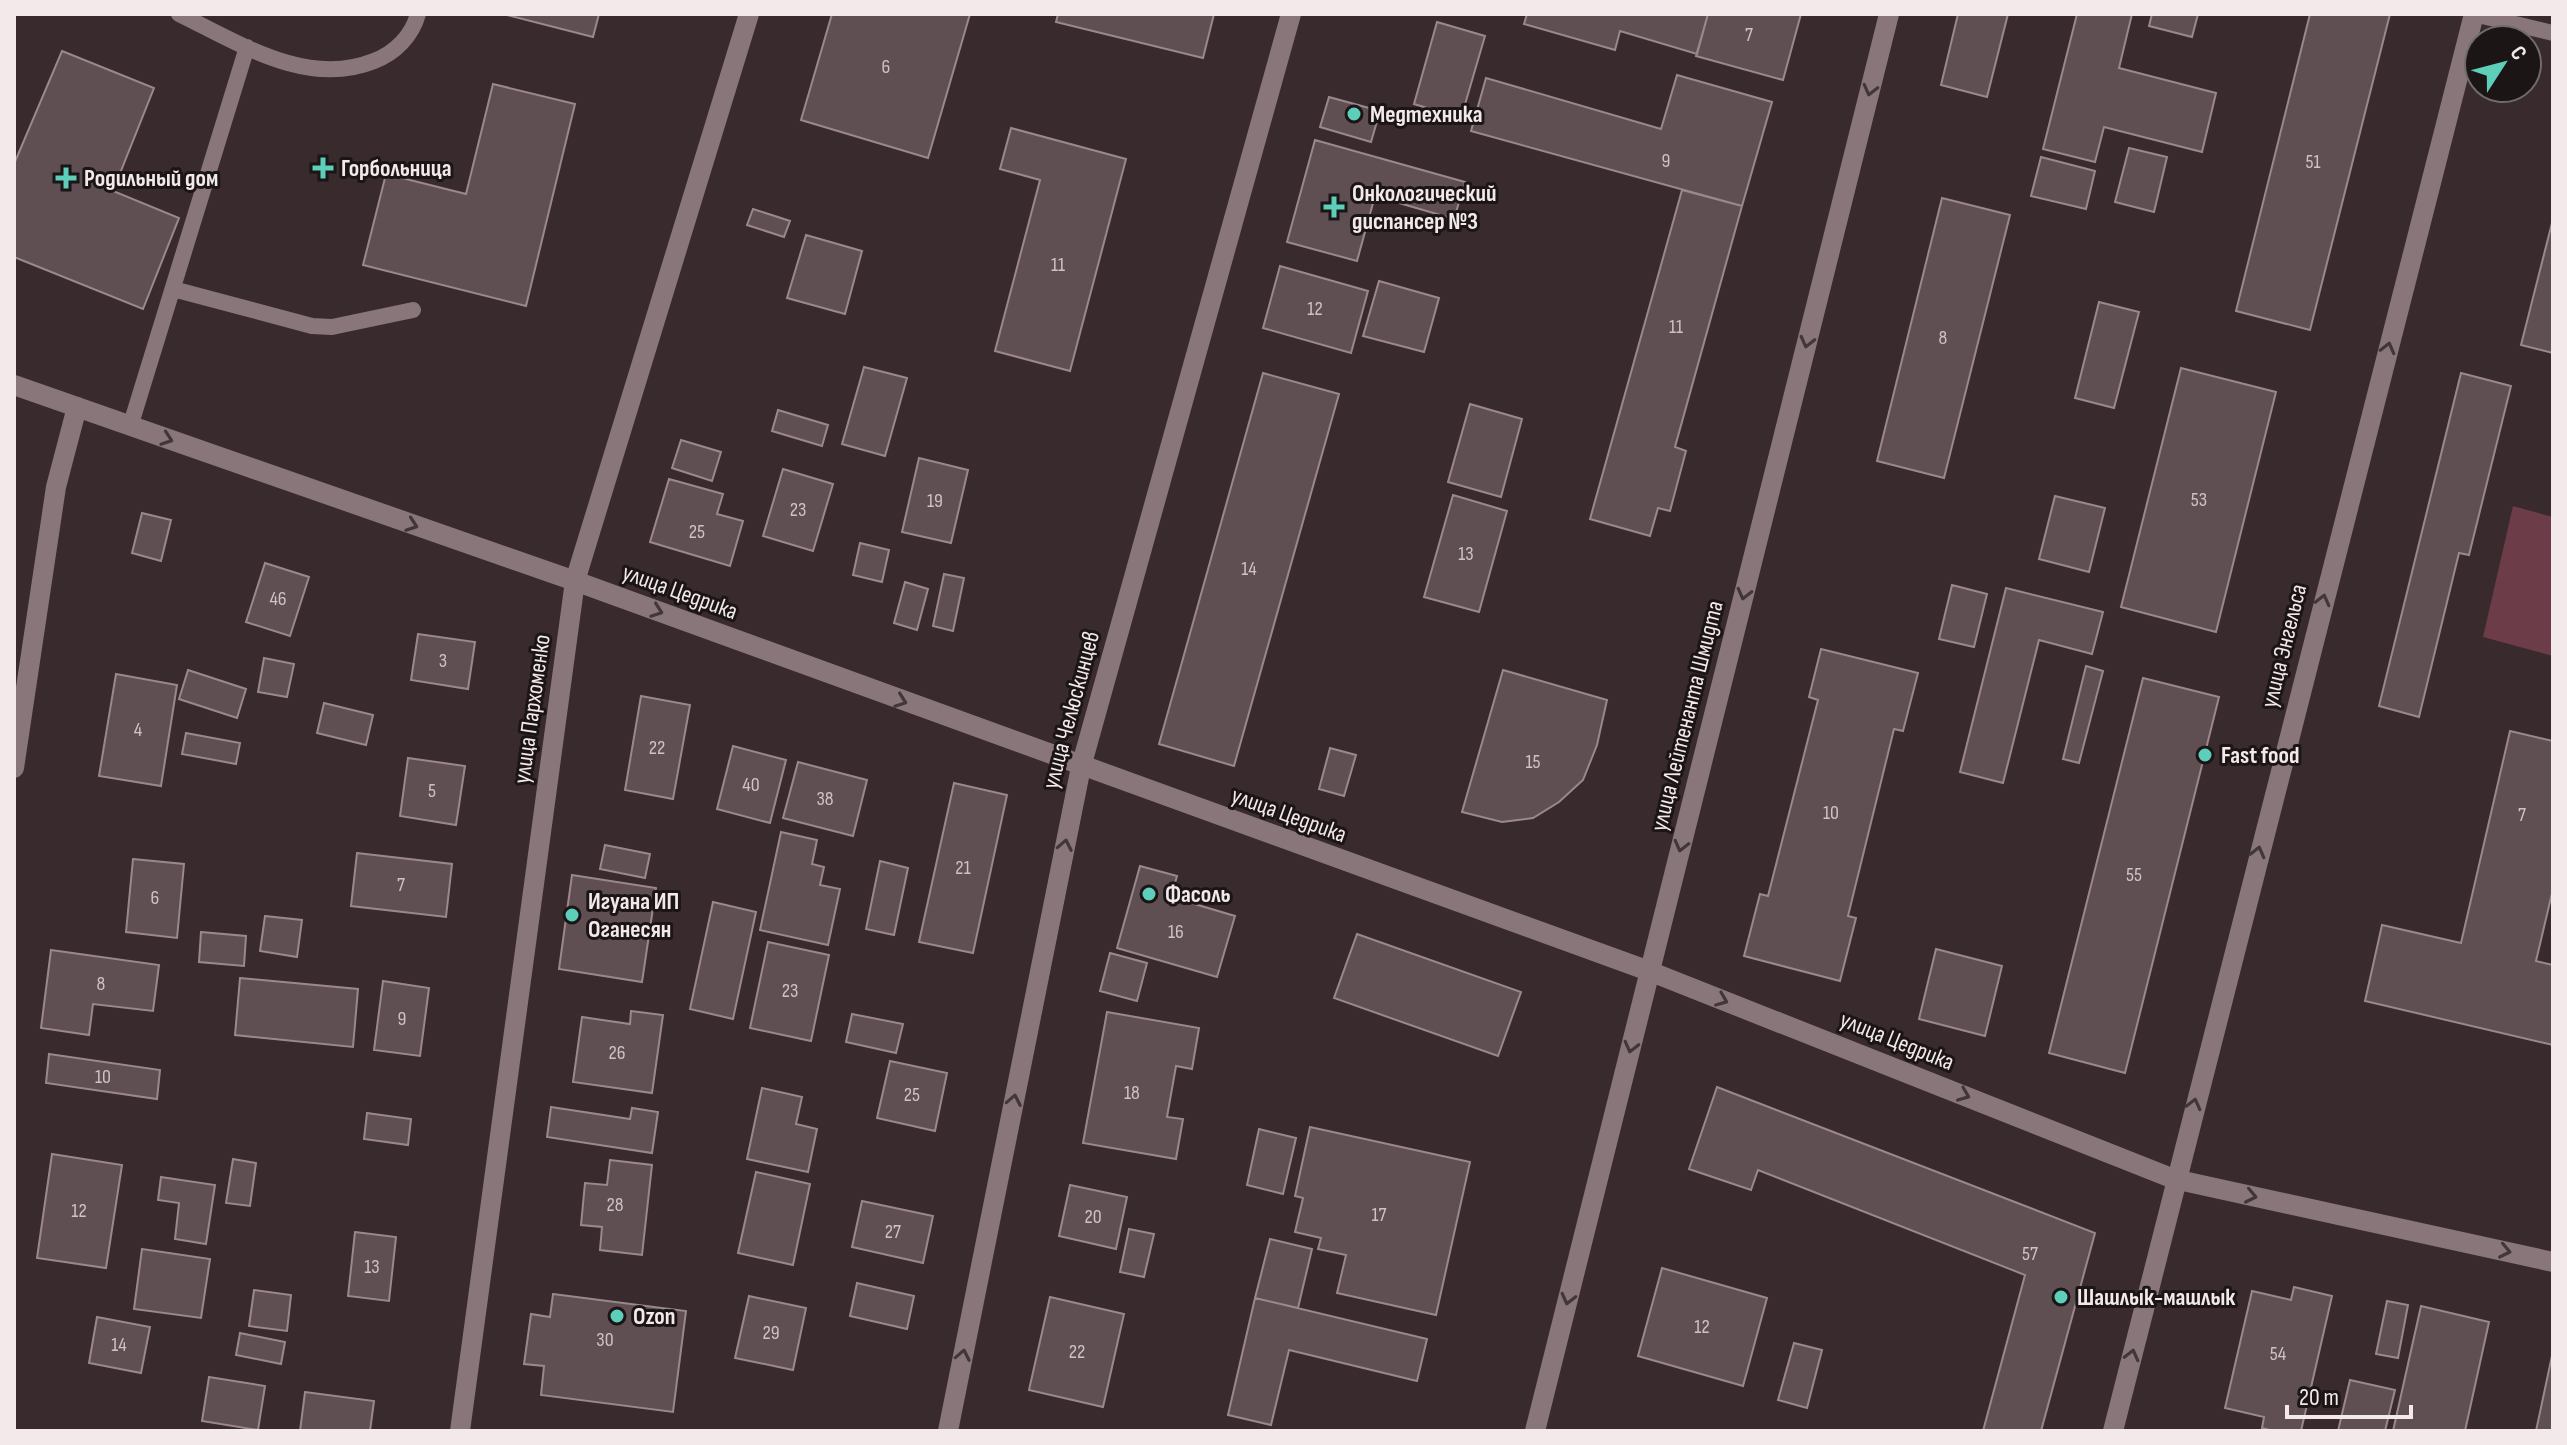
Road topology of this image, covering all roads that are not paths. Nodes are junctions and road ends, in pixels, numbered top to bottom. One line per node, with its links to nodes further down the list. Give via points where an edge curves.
1 (179, 14): 8 (lane)
2 (418, 14): 8 (lane, via 414,28 389,55 351,70 312,71)
3 (749, 14): 14 (street, улица Пархоменко)
4 (1291, 14): 15 (street, улица Челюскинцев)
5 (1889, 14): 17 (street, улица Лейтенанта Шмидта, one-way to 17)
6 (2474, 14): 7 (lane); 18 (street, улица Энгельса, one-way to 6)
7 (2553, 33)
8 (247, 47): 9 (lane)
9 (173, 289): 10 (lane, via 312,326 332,327); 13 (lane)
10 (413, 310)
11 (14, 385): 12 (street, улица Цедрика)
12 (77, 407): 13 (street, улица Цедрика); 16 (street, via 56,487)
13 (130, 427): 14 (street, улица Цедрика, one-way to 14)
14 (575, 581): 15 (street, улица Цедрика, one-way to 15); 20 (street, улица Пархоменко)
15 (1081, 767): 17 (street, улица Цедрика); 21 (street, улица Челюскинцев, one-way to 15)
16 (14, 768)
17 (1649, 971): 18 (street, улица Цедрика, one-way to 18); 22 (street, улица Лейтенанта Шмидта, one-way to 22)
18 (2174, 1179): 19 (street, улица Цедрика, one-way to 19); 23 (street, улица Энгельса, one-way to 18)
19 (2553, 1262)
20 (460, 1431)
21 (948, 1431)
22 (1535, 1431)
23 (2113, 1431)

